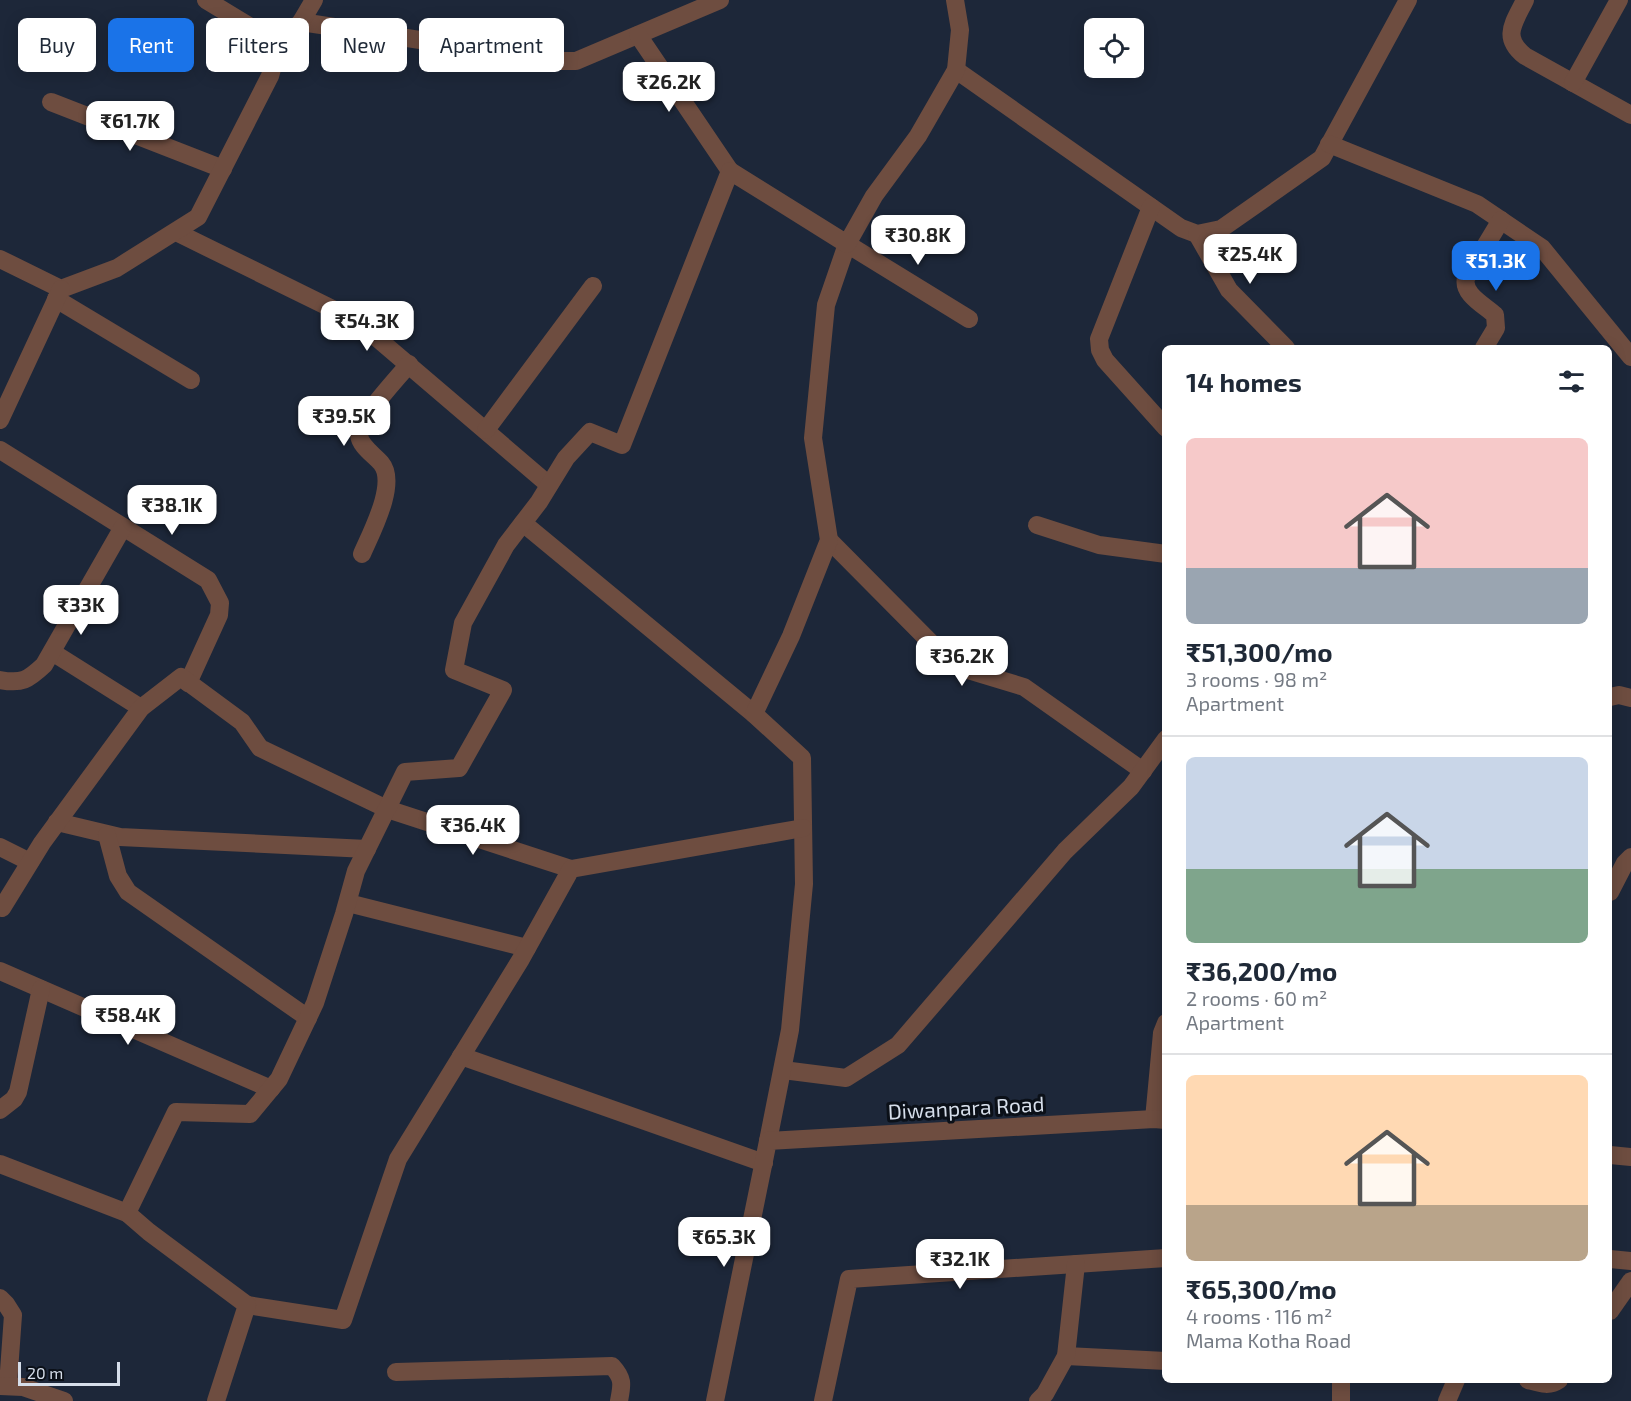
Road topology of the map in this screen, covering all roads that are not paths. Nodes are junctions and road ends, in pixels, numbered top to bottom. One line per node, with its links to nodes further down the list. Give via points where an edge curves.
1 (206, 0): 8 (street)
2 (314, 0): 9 (street)
3 (720, 0): 11 (street)
4 (955, 0): 12 (street, via 960,30)
5 (1408, 0): 17 (street)
6 (1525, 0): 14 (street, via 1510,38 1515,48)
7 (1619, 0): 14 (street)
8 (236, 18)
9 (303, 18)
10 (309, 23): 11 (street, via 559,61 576,61)
11 (638, 35): 19 (street)
12 (956, 70): 20 (street); 24 (street, via 918,136 874,196)
13 (271, 72): 18 (street)
14 (1573, 83): 16 (street)
15 (51, 102): 18 (street)
16 (1631, 115)
17 (1329, 144): 21 (street, via 1477,204); 23 (street, via 1322,158 1221,229)
18 (223, 169): 22 (street, via 198,217)
19 (730, 171): 24 (street); 38 (street, via 622,445 590,432 566,458)
20 (1151, 207): 23 (street); 35 (street, via 1099,339 1105,360)
21 (1501, 220): 30 (street, via 1464,285 1495,315 1496,328); 31 (street, via 1542,248)
22 (176, 232): 27 (street, via 117,268); 32 (street, via 357,321)
23 (1197, 234): 29 (street, via 1229,290)
24 (848, 244): 28 (street); 42 (street, via 826,305 813,438)
25 (0, 260): 27 (street)
26 (593, 286): 36 (street)
27 (59, 294): 33 (street); 34 (street)
28 (969, 320)
29 (1283, 345)
30 (1486, 345)
31 (1631, 357)
32 (409, 364): 36 (street); 44 (street, via 361,423 359,436 385,468 387,484)
33 (191, 380)
34 (0, 420)
35 (1162, 424)
36 (486, 430): 38 (street)
37 (0, 450): 41 (street)
38 (549, 485): 39 (street)
39 (523, 523): 51 (street); 54 (street, via 506,545 463,623 454,670 503,690 459,768 405,772)
40 (1037, 525): 43 (street, via 1099,545)
41 (123, 527): 45 (street); 47 (street, via 208,580 220,603 219,615)
42 (829, 540): 51 (street, via 791,636); 53 (street, via 947,658 961,668 1024,687)
43 (1162, 553)
44 (362, 554)
45 (52, 652): 46 (street, via 31,677 16,683); 50 (street)
46 (0, 680)
47 (188, 683): 50 (street, via 181,677); 54 (street, via 242,722 260,748)
48 (1612, 697): 49 (street)
49 (1631, 698)
50 (141, 708): 55 (street)
51 (754, 714): 56 (street, via 802,758)
52 (1162, 745): 53 (street)
53 (1143, 771): 72 (street, via 1065,851 898,1045 846,1078)
54 (387, 809): 59 (street); 62 (street)
55 (57, 822): 57 (street); 61 (street)
56 (803, 828): 62 (street); 72 (street, via 804,884)
57 (107, 835): 59 (street); 69 (street, via 118,876 128,892)
58 (0, 847): 61 (street)
59 (367, 849): 64 (street, via 356,871)
60 (1631, 857): 63 (street)
61 (30, 862): 65 (street)
62 (571, 869): 66 (street)
63 (1612, 888)
64 (348, 903): 66 (street); 69 (street)
65 (0, 907)
66 (526, 948): 71 (street)
67 (0, 971): 68 (street)
68 (41, 989): 73 (street); 74 (street, via 18,1092)
69 (308, 1018): 73 (street)
70 (1162, 1033): 75 (street)
71 (461, 1056): 77 (street); 86 (street, via 398,1159 343,1320)
72 (783, 1070): 76 (street)
73 (272, 1089): 79 (street, via 250,1114 176,1112)
74 (0, 1110)
75 (1160, 1120): 76 (street, Diwanpara Road)
76 (768, 1141): 77 (street)
77 (764, 1163): 100 (street)
78 (0, 1164): 79 (street)
79 (127, 1213): 86 (street)
80 (1162, 1258): 83 (street)
81 (1612, 1259): 82 (street)
82 (1631, 1261)
83 (1076, 1264): 88 (street); 101 (street, via 849,1279)
84 (1631, 1281): 87 (street)
85 (0, 1298): 95 (street, via 13,1315)
86 (247, 1305): 98 (street)
87 (1612, 1308)
88 (1066, 1356): 89 (street); 96 (street)
89 (1162, 1361)
90 (396, 1372): 99 (street, via 612,1366 621,1375)
91 (1341, 1383): 102 (street)
92 (1455, 1383): 103 (street)
93 (1538, 1383): 94 (street)
94 (1556, 1383)
95 (4, 1385): 97 (street)
96 (1043, 1399)
97 (64, 1401)
98 (216, 1401)
99 (619, 1401)
100 (715, 1401)
101 (823, 1401)
102 (1341, 1401)
103 (1447, 1401)

